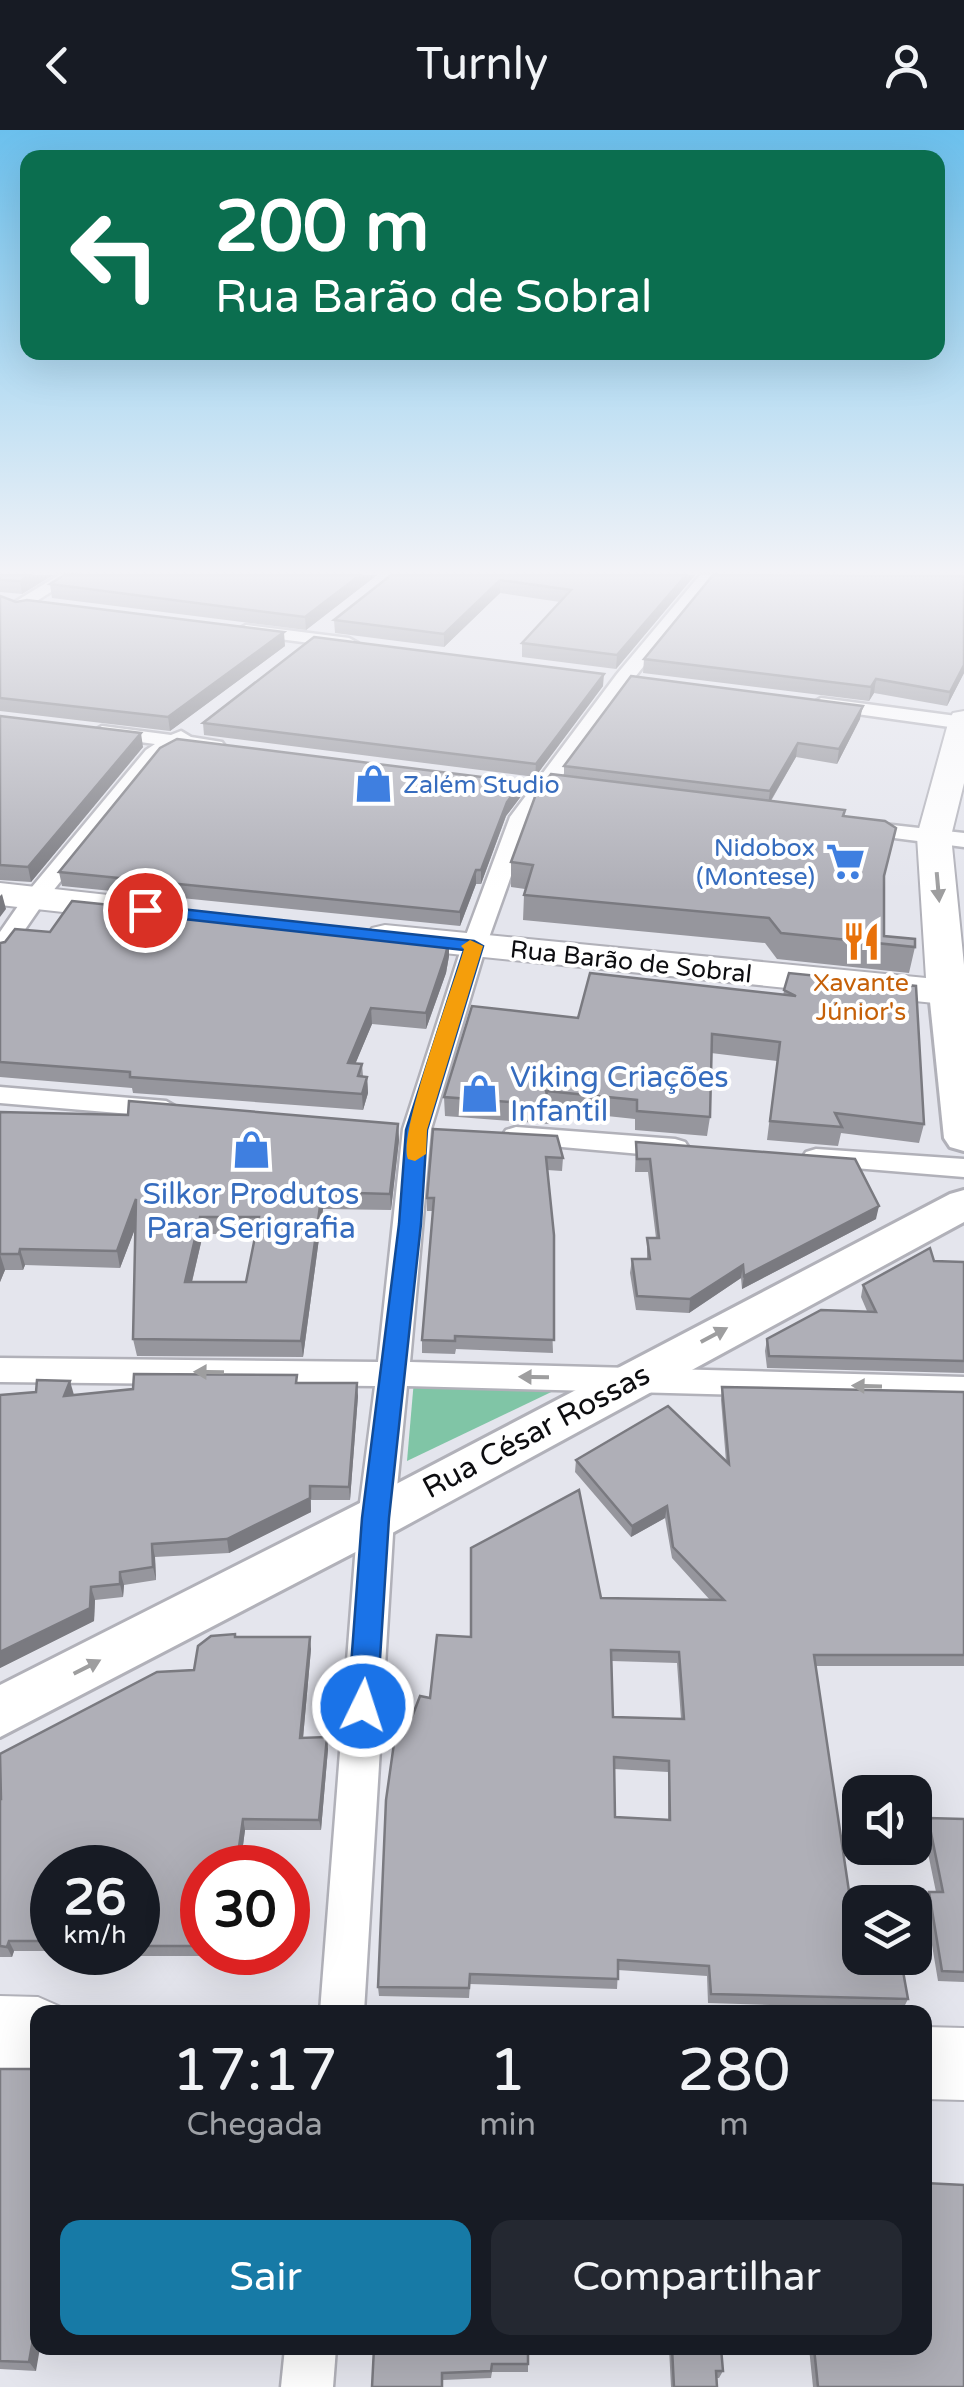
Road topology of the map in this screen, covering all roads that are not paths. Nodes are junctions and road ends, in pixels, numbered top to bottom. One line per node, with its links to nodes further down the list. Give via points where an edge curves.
1 (622, 680): 13 (street, via 521,817)
2 (794, 700): 3 (street)
3 (964, 722): 9 (main road)
4 (77, 729): 6 (street)
5 (195, 730): 6 (street)
6 (174, 740): 7 (street); 10 (street)
7 (232, 748)
8 (836, 824): 9 (street)
9 (949, 838): 15 (main road, one-way to 15)
10 (18, 896): 11 (main road); 14 (street)
11 (169, 913)
12 (340, 932): 13 (main road, Rua Barão de Sobral)
13 (474, 946): 15 (main road, Rua Barão de Sobral); 25 (street, via 417,1129)
14 (0, 949)
15 (956, 993): 19 (main road)
16 (0, 1095): 17 (street)
17 (198, 1112)
18 (496, 1135): 20 (street)
19 (964, 1138)
20 (712, 1150)
21 (790, 1156): 22 (street)
22 (964, 1168)
23 (964, 1204): 26 (main road, Rua César Rossas, one-way to 23)
24 (0, 1370): 25 (street, one-way to 24)
25 (393, 1374): 26 (street, one-way to 25); 28 (street)
26 (631, 1379): 27 (street, one-way to 26); 28 (main road, Rua César Rossas)
27 (964, 1388)
28 (376, 1518): 29 (main road, Rua César Rossas, one-way to 28); 30 (street)
29 (0, 1712)
30 (342, 2005)
31 (0, 2032): 32 (main road)
32 (30, 2033)
33 (932, 2063): 34 (main road)
34 (964, 2064)
35 (310, 2355): 36 (street)
36 (307, 2387)

